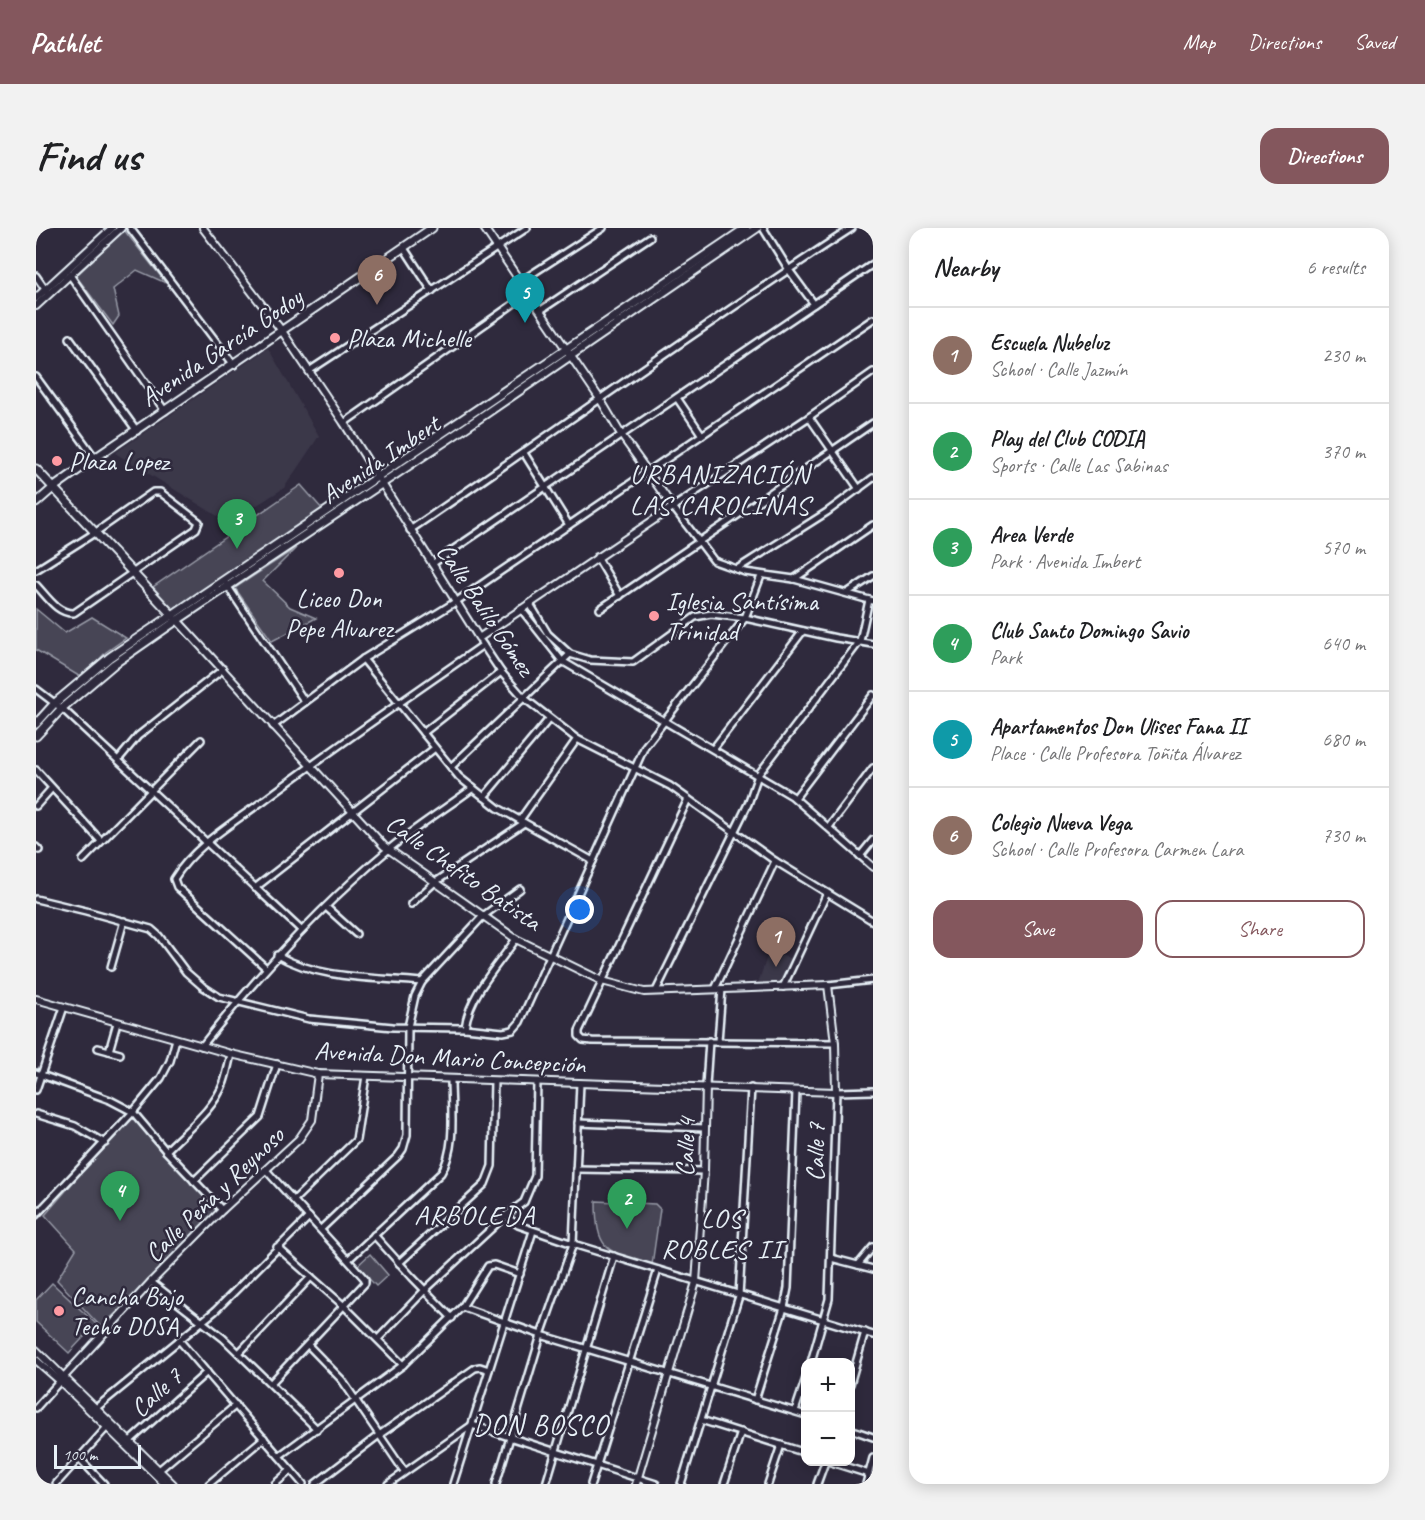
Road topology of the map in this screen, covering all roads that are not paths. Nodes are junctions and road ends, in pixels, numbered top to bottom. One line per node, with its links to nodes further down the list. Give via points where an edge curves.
1 (112, 228): 23 (street)
2 (121, 228): 19 (street)
3 (130, 228): 33 (street)
4 (203, 228): 30 (street, Calle Balilo Gómez)
5 (432, 228): 15 (main road, Avenida García Godoy)
6 (484, 228): 14 (street)
7 (527, 228): 14 (street)
8 (603, 228): 21 (street)
9 (746, 228): 17 (main road, Avenida Imbert)
10 (757, 228): 17 (main road, Avenida Imbert)
11 (763, 228): 18 (street)
12 (852, 228): 18 (street)
13 (650, 237): 28 (street)
14 (498, 247): 21 (street); 22 (street)
15 (404, 248): 22 (street); 30 (main road, Avenida García Godoy)
16 (873, 264): 26 (street)
17 (690, 269): 32 (main road, Avenida Imbert)
18 (789, 270): 26 (street); 38 (street)
19 (70, 275): 23 (street); 39 (street)
20 (36, 276): 23 (street)
21 (521, 280): 24 (street)
22 (432, 291): 34 (street)
23 (47, 292): 25 (street); 27 (street)
24 (529, 293): 28 (street); 41 (street)
25 (36, 298)
26 (814, 304): 37 (street)
27 (36, 306)
28 (541, 310): 32 (street)
29 (873, 320): 44 (street)
30 (282, 332): 33 (main road, Avenida García Godoy); 34 (street, Calle Balilo Gómez)
31 (70, 338): 43 (street)
32 (568, 352): 38 (street); 52 (main road, Avenida Imbert)
33 (234, 365): 39 (main road, Avenida García Godoy)
34 (309, 371): 41 (street, Calle Balilo Gómez)
35 (873, 372): 40 (street)
36 (36, 376): 48 (street)
37 (677, 398): 44 (street); 45 (street)
38 (600, 399): 45 (street); 47 (street)
39 (165, 411): 43 (main road, Avenida García Godoy)
40 (809, 417): 46 (street); 57 (street)
41 (344, 423): 52 (street, Calle Balilo Gómez)
42 (873, 423): 46 (street)
43 (137, 431): 48 (main road, Avenida García Godoy)
44 (702, 435): 50 (street)
45 (622, 436): 50 (street); 53 (street)
46 (832, 450): 55 (street); 62 (street)
47 (524, 453): 53 (street); 60 (street)
48 (95, 458): 54 (main road, Avenida García Godoy)
49 (36, 469): 54 (main road, Calle Chefito Batista)
50 (649, 471): 57 (street); 58 (street)
51 (873, 478): 55 (street)
52 (379, 480): 60 (street, Calle Balilo Gómez); 71 (main road, Avenida Imbert)
53 (546, 487): 58 (street); 64 (street)
54 (53, 488): 56 (main road, Avenida García Godoy); 61 (main road, Calle Chefito Batista)
55 (859, 489): 65 (street)
56 (36, 503)
57 (673, 507): 62 (street); 63 (street)
58 (569, 525): 76 (street)
59 (873, 525): 70 (street)
60 (410, 530): 64 (street, Calle Balilo Gómez)
61 (96, 532): 66 (street); 67 (main road, Calle Chefito Batista); 67 (street, via 155,491 198,520 196,529)
62 (698, 541): 65 (street, via 714,561); 74 (street)
63 (597, 558): 74 (street); 77 (street)
64 (432, 564): 76 (street, Calle Balilo Gómez)
65 (737, 569): 68 (street)
66 (36, 570)
67 (132, 571): 72 (street, via 74,613 59,609); 80 (main road, Calle Chefito Batista)
68 (761, 576): 70 (street); 81 (street)
69 (873, 576): 73 (street)
70 (794, 579): 73 (street)
71 (225, 583): 80 (main road, Avenida Imbert); 95 (street)
72 (36, 585)
73 (847, 593): 75 (street)
74 (620, 596): 79 (street)
75 (871, 600): 84 (street)
76 (457, 601): 83 (street, Calle Balilo Gómez); 88 (street)
77 (530, 603): 78 (street); 87 (street, via 548,634)
78 (521, 609): 83 (street); 89 (street)
79 (600, 609)
80 (174, 617): 90 (street, Calle Chefito Batista); 96 (main road, Avenida Imbert, via 110,657); 98 (main road, Avenida Imbert)
81 (745, 618): 82 (street); 87 (street, via 711,614 695,617 633,662 590,660); 100 (street)
82 (803, 631): 84 (street); 108 (street)
83 (479, 638): 86 (street, Calle Balilo Gómez)
84 (860, 641): 85 (street); 115 (street)
85 (873, 644)
86 (483, 645): 91 (street, Calle Balilo Gómez); 97 (street)
87 (570, 654): 89 (street)
88 (363, 659): 95 (street); 97 (street)
89 (562, 661): 94 (street); 100 (street)
90 (223, 669): 102 (street, Calle Chefito Batista); 109 (street, via 138,736)
91 (501, 672): 94 (street, Calle Balilo Gómez); 103 (street)
92 (36, 689): 96 (street)
93 (873, 695): 120 (street)
94 (524, 698): 99 (street, Calle Balilo Gómez); 112 (street)
95 (304, 702): 102 (street)
96 (55, 703): 98 (street); 101 (main road, Avenida Imbert)
97 (399, 703): 103 (street); 110 (street)
98 (62, 708): 104 (main road, Avenida Imbert); 109 (street)
99 (549, 719): 105 (street, Calle Balilo Gómez); 119 (street)
100 (665, 722): 108 (street); 111 (street)
101 (36, 724)
102 (273, 726): 110 (street, Calle Chefito Batista)
103 (423, 733): 107 (street)
104 (36, 736)
105 (577, 739): 111 (street, Calle Balilo Gómez); 124 (street)
106 (201, 740): 118 (street)
107 (435, 748): 112 (street); 123 (street)
108 (713, 749): 115 (street)
109 (118, 760): 118 (street)
110 (310, 766): 123 (street, Calle Chefito Batista); 129 (street)
111 (634, 767): 121 (street, Calle Balilo Gómez); 133 (street)
112 (452, 768): 117 (street)
113 (873, 768): 125 (street)
114 (36, 770): 116 (street)
115 (758, 775): 120 (street); 126 (street)
116 (52, 788): 122 (street); 128 (street)
117 (473, 788): 119 (street); 130 (street)
118 (151, 790): 128 (street); 129 (street)
119 (484, 796): 124 (street)
120 (795, 798): 125 (street)
121 (688, 800): 126 (street, Calle Balilo Gómez); 154 (street)
122 (36, 806)
123 (353, 813): 130 (street, Calle Chefito Batista); 137 (street)
124 (522, 821): 133 (street); 136 (street)
125 (829, 827): 131 (street)
126 (734, 831): 134 (street, Calle Balilo Gómez); 159 (street)
127 (873, 840): 131 (street)
128 (102, 841): 132 (street)
129 (207, 843): 137 (street); 152 (street, via 174,879 177,887)
130 (388, 849): 136 (street, Calle Chefito Batista); 142 (street)
131 (860, 856): 135 (street)
132 (83, 860)
133 (593, 861): 150 (street)
134 (775, 861): 139 (street, Calle Balilo Gómez); 158 (street)
135 (873, 867)
136 (434, 883): 141 (street); 143 (street, Calle Chefito Batista)
137 (255, 888): 146 (street)
138 (520, 889): 143 (street)
139 (827, 893): 145 (street, Calle Balilo Gómez); 157 (street)
140 (36, 899): 144 (street)
141 (411, 904)
142 (326, 906): 146 (street); 147 (street)
143 (483, 916): 148 (street, Calle Chefito Batista); 155 (street)
144 (124, 921): 151 (street); 161 (street, via 151,929 202,986 219,997)
145 (873, 921)
146 (301, 930): 149 (street)
147 (356, 934)
148 (516, 939): 150 (street, Calle Chefito Batista); 165 (street, via 475,998)
149 (277, 955): 152 (street); 155 (street, via 315,971)
150 (551, 956): 154 (street, Calle Chefito Batista); 165 (street, via 513,1030)
151 (111, 967)
152 (265, 967): 161 (street)
153 (873, 980): 156 (street, Calle Chefito Batista)
154 (602, 981): 159 (street, Calle Chefito Batista); 167 (street, via 579,1031 583,1040)
155 (422, 982): 164 (street)
156 (828, 985): 157 (street, Calle Chefito Batista); 169 (street, Calle 7)
157 (783, 987): 158 (street, Calle Chefito Batista)
158 (718, 989): 159 (street, Calle Chefito Batista); 168 (street)
159 (656, 992)
160 (36, 999): 162 (street, Avenida Don Mario Concepción)
161 (237, 1000): 164 (street, via 309,1019); 170 (street)
162 (64, 1007): 163 (street, Avenida Don Mario Concepción); 176 (street)
163 (117, 1023): 166 (street, Avenida Don Mario Concepción); 172 (street)
164 (408, 1027): 165 (street); 179 (street)
165 (465, 1028)
166 (176, 1039): 170 (street, Avenida Don Mario Concepción); 190 (street, via 160,1078)
167 (709, 1041): 168 (street); 184 (street)
168 (718, 1041): 169 (street)
169 (835, 1043): 189 (street, Calle 7)
170 (202, 1046): 174 (street, Avenida Don Mario Concepción)
171 (98, 1048): 172 (street)
172 (110, 1051): 173 (street)
173 (120, 1054)
174 (231, 1054): 175 (street, Avenida Don Mario Concepción); 195 (street, via 224,1082 206,1112)
175 (278, 1064): 177 (street, Avenida Don Mario Concepción); 199 (street, via 260,1117)
176 (39, 1074): 186 (street); 190 (street)
177 (318, 1074): 178 (street, Avenida Don Mario Concepción); 197 (street, Calle Peña y Reynoso, via 312,1120 299,1139)
178 (366, 1076): 179 (street, Avenida Don Mario Concepción); 200 (street, via 356,1140)
179 (408, 1077): 180 (street, Avenida Don Mario Concepción); 205 (street, via 407,1135 403,1149)
180 (451, 1079): 181 (street, Avenida Don Mario Concepción); 207 (street, via 451,1133 446,1165)
181 (494, 1081): 182 (street, Avenida Don Mario Concepción); 214 (street, via 490,1176 463,1206)
182 (537, 1082): 183 (street, Avenida Don Mario Concepción); 204 (street, via 535,1176 524,1202)
183 (580, 1083): 184 (street, Avenida Don Mario Concepción); 192 (street)
184 (706, 1086): 185 (street, Avenida Don Mario Concepción); 193 (street, Calle 4)
185 (750, 1088): 187 (street, Avenida Don Mario Concepción); 223 (street)
186 (36, 1090)
187 (796, 1091): 189 (street, Avenida Don Mario Concepción); 226 (street)
188 (873, 1091): 189 (street)
189 (836, 1092): 212 (street, Calle 7)
190 (133, 1112): 194 (street); 195 (street)
191 (36, 1114): 194 (street, via 75,1126)
192 (578, 1123): 193 (street); 196 (street)
193 (705, 1128): 198 (street, Calle 4)
194 (105, 1143): 202 (street)
195 (166, 1151): 199 (street)
196 (576, 1169): 198 (street); 208 (street)
197 (266, 1170): 200 (street); 201 (street, Calle Peña y Reynoso)
198 (704, 1172): 221 (street, Calle 4)
199 (194, 1181): 201 (street)
200 (294, 1200): 203 (street)
201 (222, 1210): 220 (street, Calle Peña y Reynoso)
202 (36, 1215)
203 (309, 1216): 205 (street); 209 (street)
204 (505, 1216): 206 (street); 222 (street)
205 (321, 1229): 213 (street)
206 (532, 1231): 208 (street); 218 (street)
207 (374, 1235): 213 (street); 214 (street)
208 (573, 1244): 211 (street); 232 (street)
209 (277, 1247): 219 (street); 229 (street)
210 (873, 1247): 215 (street)
211 (614, 1256): 217 (street); 237 (street)
212 (831, 1258): 215 (street); 228 (street, Calle 7)
213 (349, 1259): 224 (street, via 365,1283)
214 (399, 1263): 222 (street)
215 (858, 1265): 216 (street)
216 (873, 1269)
217 (658, 1270): 221 (street); 242 (street)
218 (520, 1274): 225 (street, via 488,1266); 230 (street)
219 (311, 1277): 224 (street); 239 (street)
220 (151, 1282): 229 (street); 248 (street, Calle Peña y Reynoso)
221 (696, 1282): 223 (street); 247 (street, Calle 4)
222 (424, 1291): 227 (street); 234 (street)
223 (740, 1296): 226 (street); 250 (street)
224 (344, 1306): 234 (street); 236 (street)
225 (462, 1307): 227 (street); 230 (street)
226 (784, 1308): 228 (street); 253 (street)
227 (452, 1318): 243 (street)
228 (824, 1320): 231 (street); 240 (street, Calle 7)
229 (204, 1321): 235 (street); 239 (street)
230 (505, 1323): 232 (street); 245 (street)
231 (865, 1332): 233 (street); 244 (street)
232 (541, 1335): 237 (street); 266 (street)
233 (873, 1335)
234 (378, 1339): 243 (street)
235 (179, 1340): 246 (street); 256 (street)
236 (308, 1345): 249 (street); 252 (street)
237 (585, 1349): 242 (street); 271 (street)
238 (36, 1350): 248 (street)
239 (239, 1353): 249 (street)
240 (812, 1358)
241 (36, 1360): 248 (street)
242 (629, 1362): 247 (street); 276 (street)
243 (403, 1365): 252 (street)
244 (855, 1367)
245 (489, 1370): 261 (street); 265 (street, via 475,1368)
246 (207, 1372): 254 (street); 269 (street, Calle 7)
247 (670, 1374): 250 (street); 283 (street, Calle 4)
248 (62, 1379): 255 (street, Calle Peña y Reynoso); 256 (street); 260 (street)
249 (271, 1383): 262 (street)
250 (711, 1387): 253 (street); 259 (street)
251 (801, 1393): 257 (street)
252 (356, 1399): 262 (street); 265 (street)
253 (755, 1400): 257 (street)
254 (236, 1404): 268 (street); 279 (street)
255 (36, 1408)
256 (96, 1408): 260 (street)
257 (795, 1411): 258 (street)
258 (801, 1413)
259 (701, 1420): 264 (street); 299 (street)
260 (110, 1425): 269 (street); 274 (street); 287 (street)
261 (472, 1425): 266 (street); 281 (street); 294 (street)
262 (317, 1429): 273 (street)
263 (855, 1431): 267 (street)
264 (741, 1432): 270 (street); 300 (street)
265 (379, 1436): 281 (street); 292 (street)
266 (510, 1437): 271 (street); 295 (street)
267 (873, 1437)
268 (264, 1438): 273 (street); 289 (street)
269 (130, 1441): 279 (street)
270 (780, 1445): 272 (street); 301 (street)
271 (556, 1451): 276 (street); 296 (street)
272 (801, 1451)
273 (279, 1456): 280 (street)
274 (79, 1458): 285 (street); 286 (street)
275 (873, 1458): 282 (street)
276 (598, 1465): 283 (street); 297 (street)
277 (823, 1466): 302 (street)
278 (846, 1466): 282 (street)
279 (159, 1470): 288 (street)
280 (291, 1470): 290 (street); 291 (street)
281 (404, 1471): 293 (street)
282 (869, 1474): 284 (street)
283 (637, 1481): 298 (street)
284 (869, 1483)
285 (56, 1484)
286 (104, 1484)
287 (165, 1484)
288 (173, 1484)
289 (209, 1484)
290 (275, 1484)
291 (303, 1484)
292 (315, 1484)
293 (388, 1484)
294 (453, 1484)
295 (496, 1484)
296 (546, 1484)
297 (591, 1484)
298 (656, 1484)
299 (681, 1484)
300 (724, 1484)
301 (768, 1484)
302 (817, 1484)

